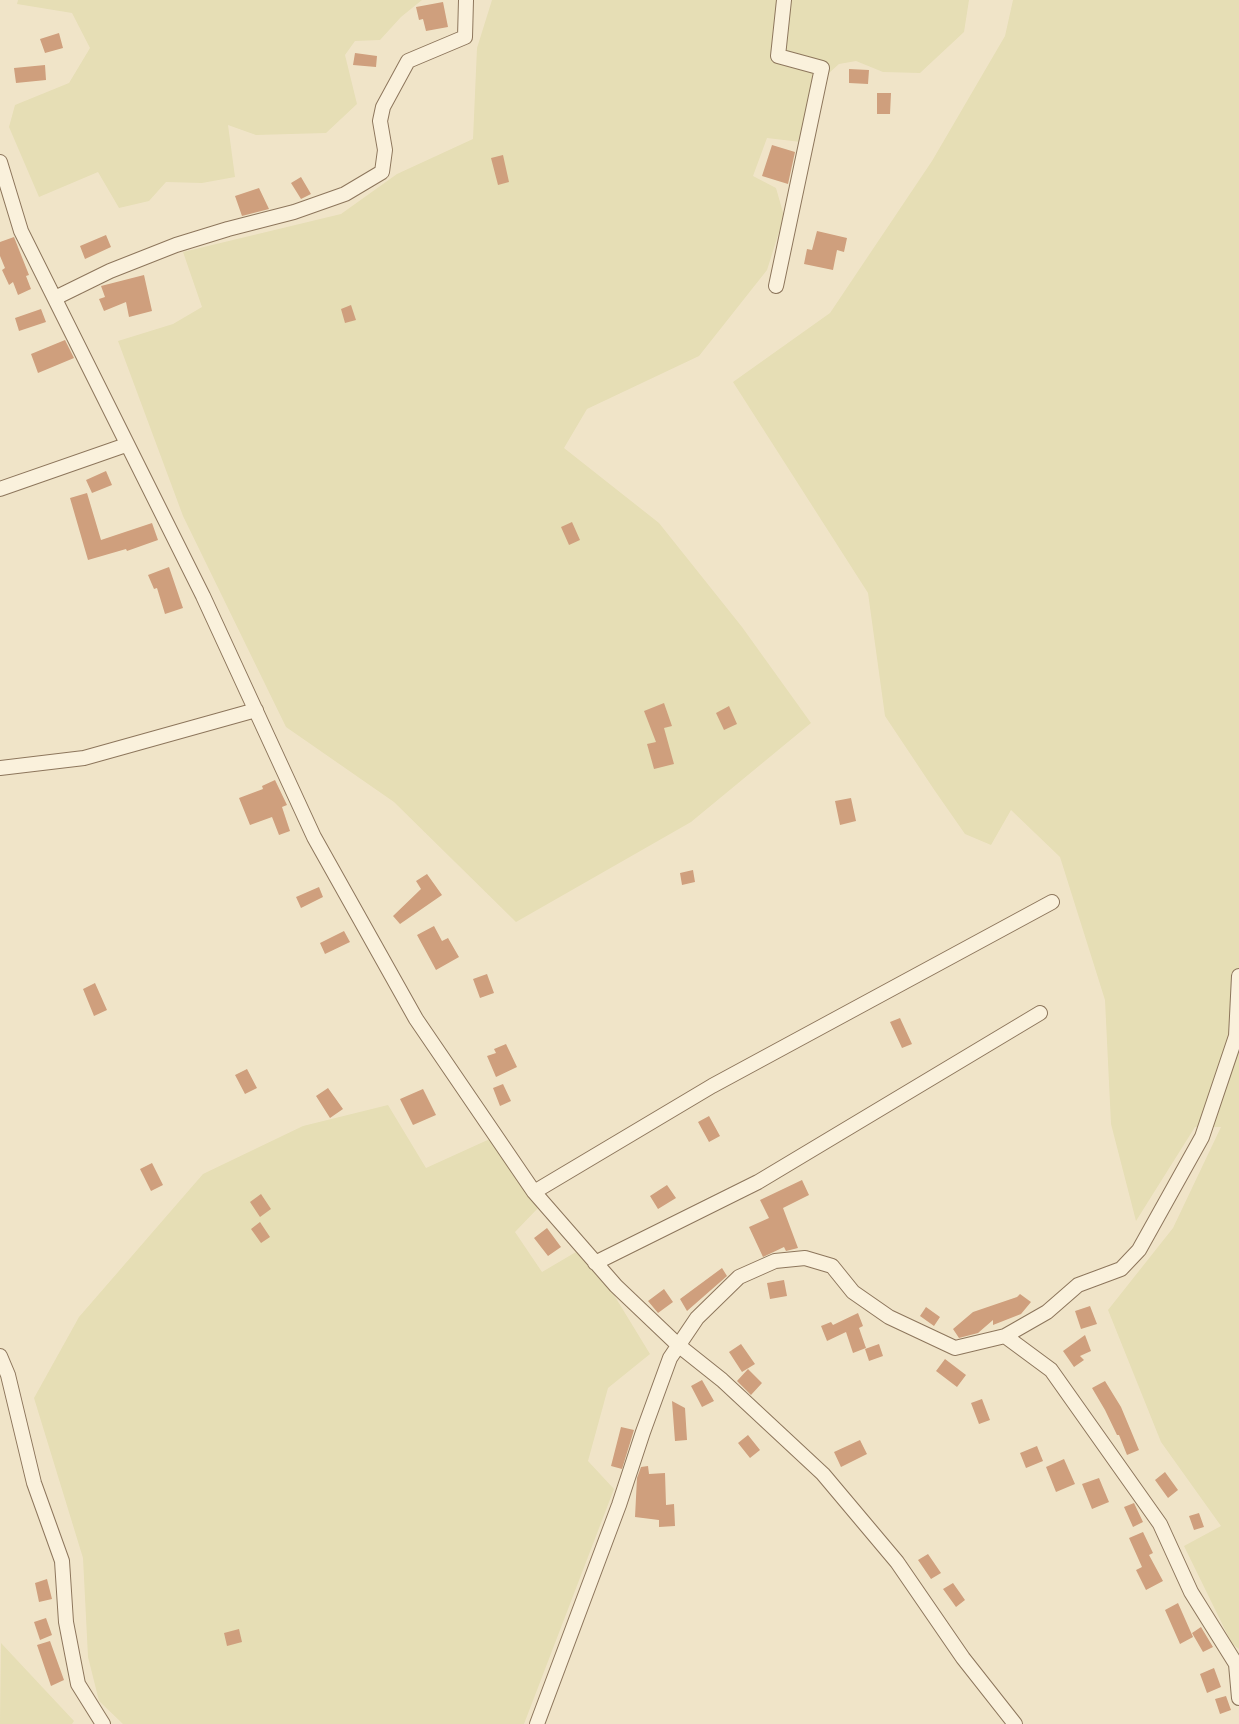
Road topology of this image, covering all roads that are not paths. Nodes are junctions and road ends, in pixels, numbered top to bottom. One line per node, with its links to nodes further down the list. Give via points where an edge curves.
1 (466, 0): 5 (street, via 465,37 408,61 383,107 380,121 386,150 382,172 345,194 176,245)
2 (784, 0): 4 (street, via 778,56 822,68)
3 (0, 162): 5 (street, via 21,231)
4 (776, 286)
5 (55, 298): 6 (street)
6 (126, 445): 7 (street); 8 (street)
7 (0, 489)
8 (256, 710): 9 (street, via 84,758); 13 (street, via 314,837 416,1019)
9 (0, 768)
10 (1052, 902): 13 (street, via 712,1086)
11 (1239, 976): 15 (street, via 1236,1036 1203,1137 1139,1250 1121,1269 1078,1285 1047,1312)
12 (1040, 1013): 14 (street, via 758,1182)
13 (534, 1191): 14 (street)
14 (595, 1263): 16 (street)
15 (1005, 1336): 16 (street, via 955,1348 889,1317 853,1292 832,1266 805,1258 775,1261 739,1277 697,1318); 18 (street, via 1052,1370 1160,1524 1191,1592 1236,1664)
16 (678, 1345): 20 (street, via 662,1379); 21 (street, via 722,1380 823,1474 897,1562 963,1658)
17 (0, 1356): 19 (street, via 34,1483 62,1561 66,1622 78,1684)
18 (1239, 1698)
19 (103, 1724)
20 (537, 1724)
21 (1015, 1724)

